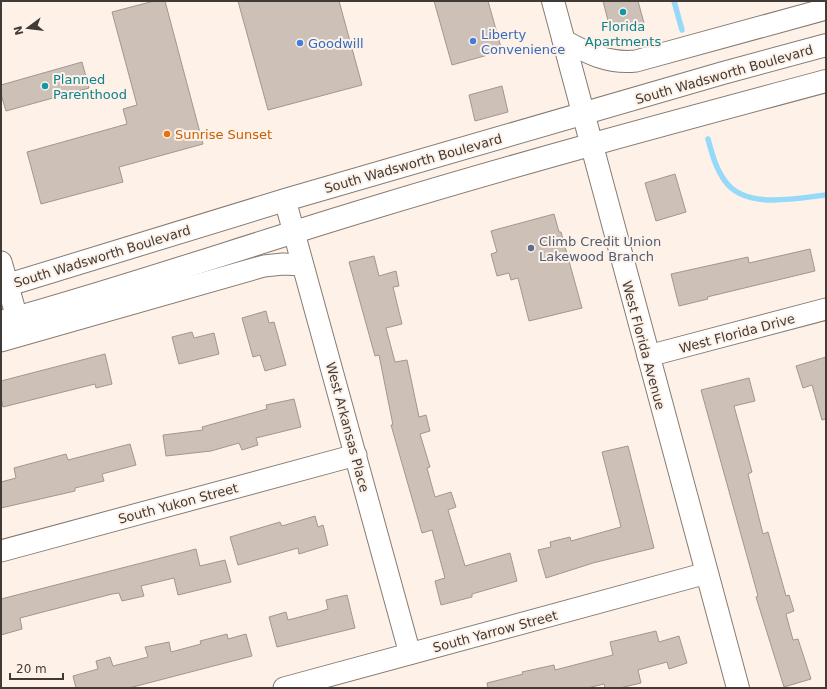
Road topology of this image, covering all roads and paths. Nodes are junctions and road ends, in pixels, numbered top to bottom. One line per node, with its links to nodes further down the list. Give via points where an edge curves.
1 (553, 1): 4 (main road, West Florida Avenue)
2 (826, 8): 3 (street)
3 (788, 10): 4 (street, via 649,58 627,62 600,58)
4 (563, 40): 7 (main road, West Florida Avenue)
5 (826, 45): 7 (main road, South Wadsworth Boulevard)
6 (826, 80): 8 (main road)
7 (582, 114): 8 (main road, West Florida Avenue); 9 (main road, South Wadsworth Boulevard)
8 (590, 145): 10 (main road); 17 (main road, West Florida Avenue)
9 (285, 200): 10 (street, West Arkansas Place); 13 (main road, South Wadsworth Boulevard)
10 (294, 233): 12 (street, West Arkansas Place); 15 (main road)
11 (1, 262): 13 (street)
12 (303, 265): 16 (street, via 264,266); 18 (street, West Arkansas Place)
13 (4, 286): 15 (street)
14 (826, 309): 17 (street, West Florida Drive)
15 (9, 320)
16 (1, 341)
17 (648, 356): 20 (main road, West Florida Avenue)
18 (356, 455): 19 (street, South Yukon Street); 21 (street, West Arkansas Place)
19 (1, 551)
20 (707, 573): 21 (street, South Yarrow Street); 23 (main road, West Florida Avenue)
21 (410, 654): 22 (street, South Yarrow Street)
22 (284, 688)
23 (738, 688)

